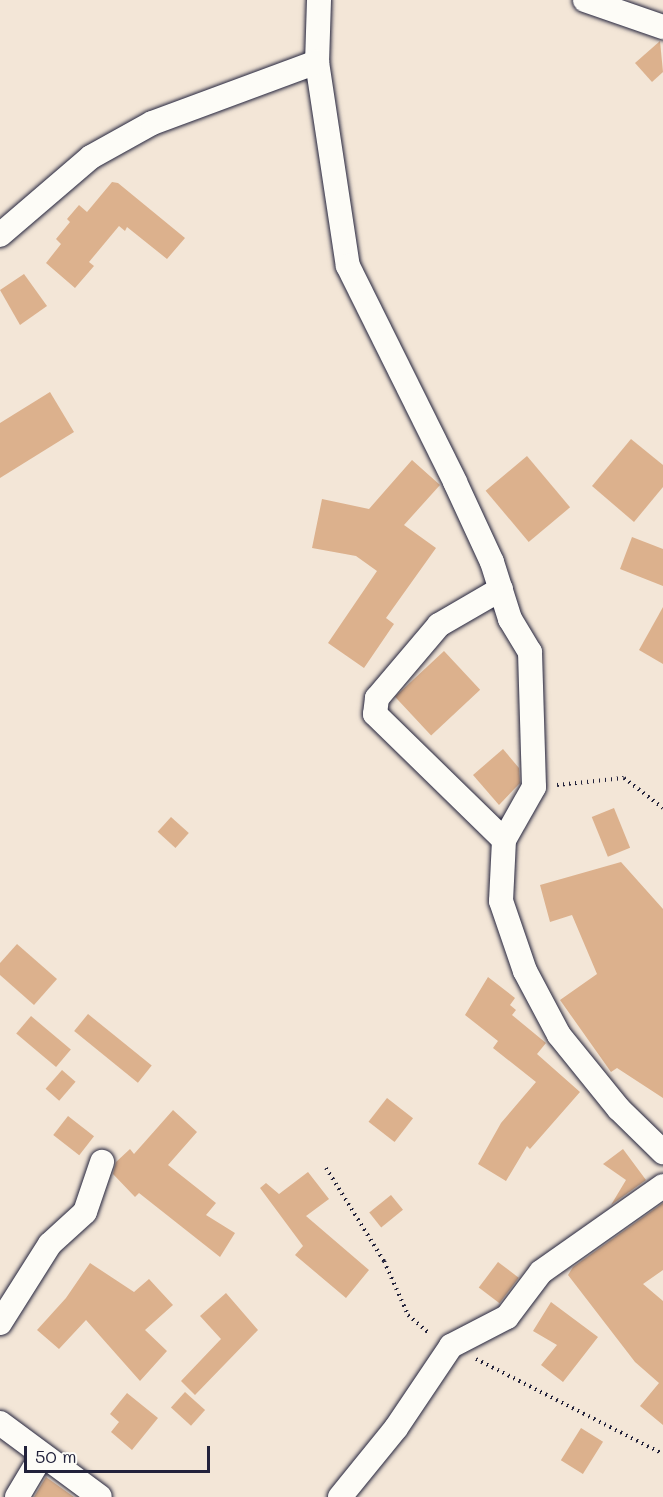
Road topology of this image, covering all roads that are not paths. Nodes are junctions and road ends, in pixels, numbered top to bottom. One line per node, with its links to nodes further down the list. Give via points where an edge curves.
1 (319, 0): 4 (street)
2 (585, 0): 3 (street)
3 (663, 27)
4 (317, 62): 5 (street, via 142,128 91,157); 6 (street, via 348,266 455,482)
5 (0, 235)
6 (501, 589): 7 (street, via 510,619 530,652 534,787); 7 (street, via 439,625 377,698 375,714)
7 (504, 840): 8 (street, via 501,902 525,971 559,1035 619,1109)
8 (663, 1152)
9 (102, 1162): 11 (street, via 85,1212 50,1244)
10 (663, 1186): 16 (street, via 541,1272 507,1317 451,1346 396,1428)
11 (0, 1323)
12 (0, 1423): 13 (street)
13 (42, 1455): 14 (street); 15 (street)
14 (17, 1497)
15 (100, 1497)
16 (340, 1497)

